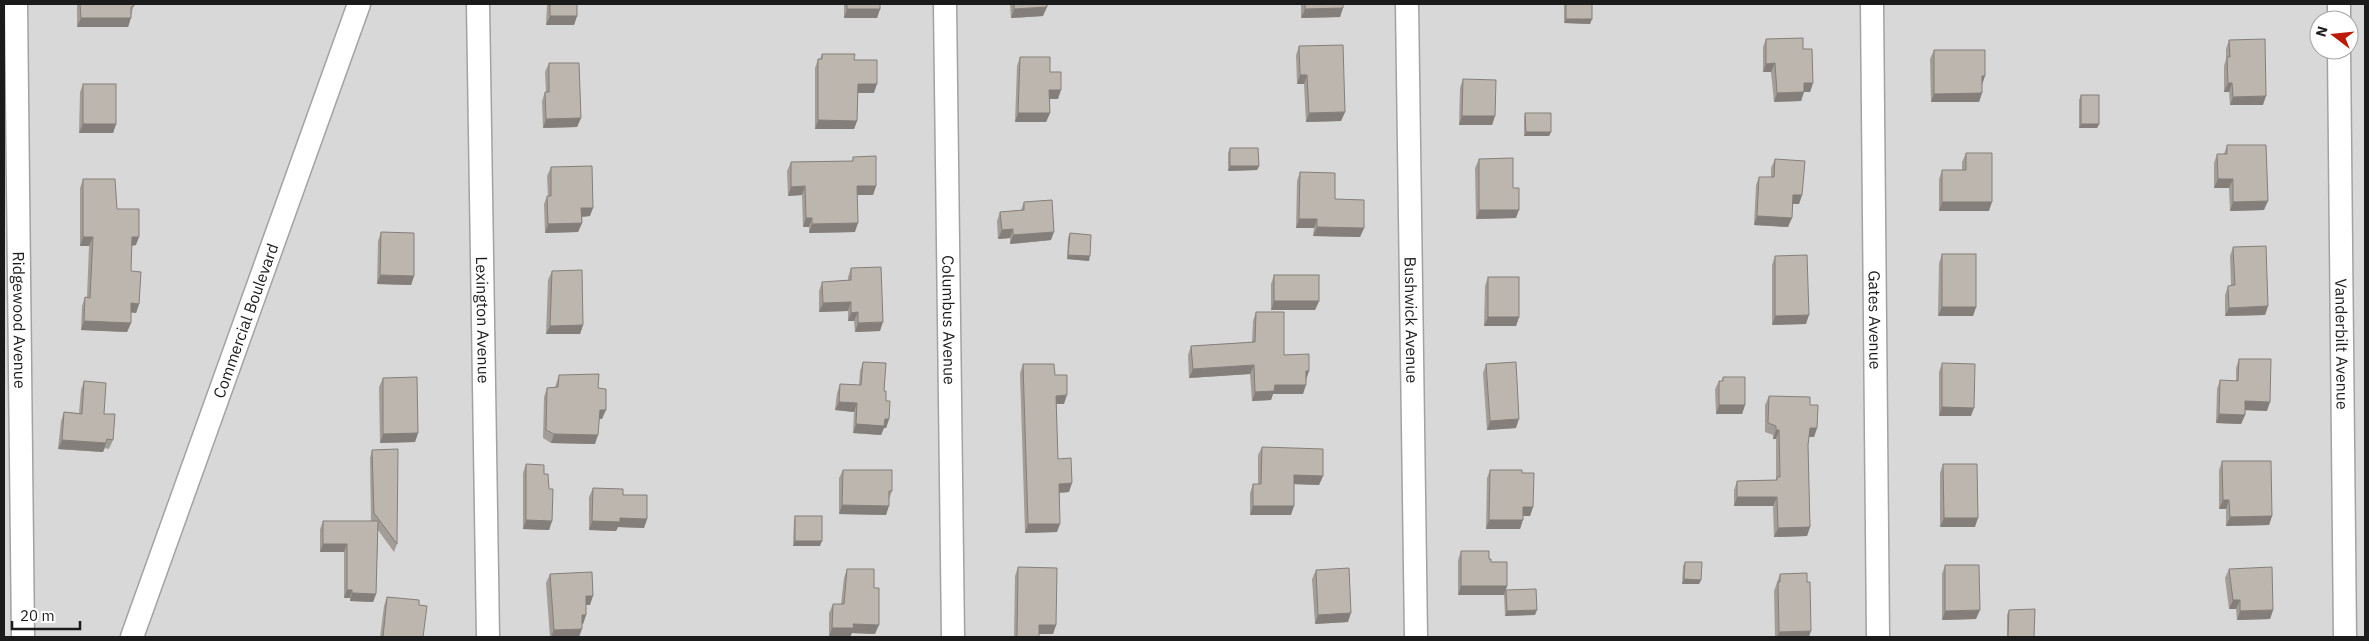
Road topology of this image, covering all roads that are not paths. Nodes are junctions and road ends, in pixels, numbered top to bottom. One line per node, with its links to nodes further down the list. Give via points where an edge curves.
1 (16, 4): 8 (street, Ridgewood Avenue)
2 (359, 4): 9 (street, Commercial Boulevard)
3 (478, 4): 10 (street, Lexington Avenue)
4 (945, 4): 11 (street, Columbus Avenue)
5 (1407, 4): 12 (street, Bushwick Avenue)
6 (1872, 4): 13 (street, Gates Avenue)
7 (2339, 60): 14 (street, Vanderbilt Avenue)
8 (23, 637)
9 (132, 637)
10 (488, 637)
11 (953, 637)
12 (1416, 637)
13 (1878, 637)
14 (2345, 637)

